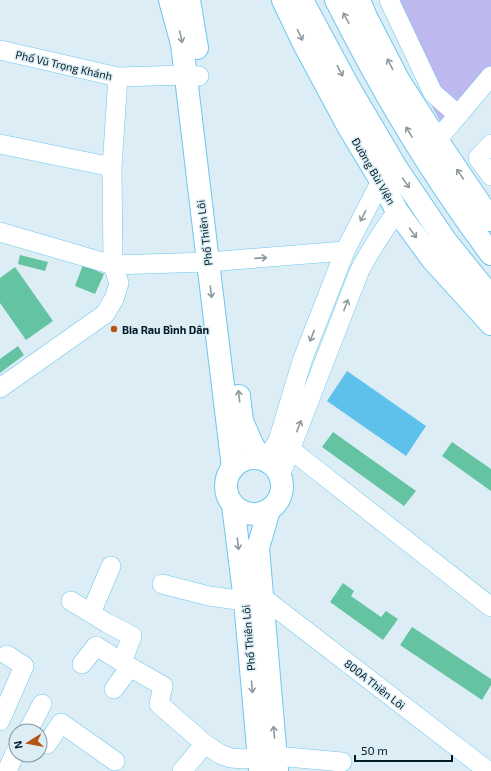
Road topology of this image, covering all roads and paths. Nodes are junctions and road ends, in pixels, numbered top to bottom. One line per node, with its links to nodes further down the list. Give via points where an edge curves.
1 (170, 0): 9 (main road, Phố Thiên Lôi, one-way to 9)
2 (189, 0): 9 (main road, Phố Thiên Lôi, via 197,42)
3 (283, 0): 18 (main road, Đường Bùi Viện, one-way to 18, via 348,126)
4 (302, 0): 27 (main road, Đường Bùi Viện, one-way to 27, via 397,169 445,240)
5 (336, 0): 21 (main road, one-way to 5, via 418,146 373,70)
6 (359, 0): 13 (main road, one-way to 6, via 399,81)
7 (389, 0): 12 (street, via 432,93)
8 (0, 50): 11 (street, Phố Vũ Trọng Khánh)
9 (193, 76): 11 (street, Phố Vũ Trọng Khánh); 25 (main road, Phố Thiên Lôi)
10 (491, 76): 12 (street)
11 (118, 77): 16 (street)
12 (458, 115): 13 (street)
13 (437, 140): 21 (main road, one-way to 13)
14 (0, 144): 16 (street)
15 (491, 144): 17 (street, via 478,158)
16 (112, 167): 26 (street)
17 (491, 176)
18 (381, 181): 20 (main road, Đường Bùi Viện); 23 (street, one-way to 23)
19 (491, 181): 21 (street, via 482,196)
20 (397, 211): 28 (main road, Đường Bùi Viện, one-way to 28, via 432,259); 31 (street, one-way to 20, via 359,272 368,253)
21 (480, 217): 24 (main road)
22 (0, 232): 26 (street)
23 (345, 252): 25 (street, one-way to 23); 32 (street, one-way to 32, via 302,361 278,441)
24 (491, 254)
25 (215, 261): 26 (street); 30 (main road, Phố Thiên Lôi)
26 (113, 265): 29 (street, via 119,283 114,299 105,314)
27 (491, 297)
28 (491, 324)
29 (0, 388)
30 (234, 421): 32 (main road, Phố Thiên Lôi); 33 (main road, Phố Thiên Lôi)
31 (290, 450): 34 (street); 41 (street)
32 (263, 459): 33 (main road, via 245,459); 34 (main road, via 277,469)
33 (233, 468): 35 (main road, via 228,474 226,490)
34 (280, 476): 36 (main road, via 281,495)
35 (234, 505): 36 (main road, via 250,514); 39 (main road, Phố Thiên Lôi, one-way to 39)
36 (269, 510): 39 (main road, Phố Thiên Lôi, via 258,548)
37 (111, 566): 42 (street)
38 (162, 584): 39 (street, via 209,596)
39 (253, 599): 55 (main road, Phố Thiên Lôi); 56 (street, 800A Thiên Lôi)
40 (71, 601): 42 (street)
41 (491, 607)
42 (91, 613): 45 (street, via 132,636)
43 (7, 655): 47 (street, via 24,666)
44 (82, 664): 45 (street, via 96,646)
45 (126, 665): 46 (street); 52 (street, via 163,686 159,704)
46 (114, 689)
47 (4, 700): 49 (street)
48 (42, 704): 50 (street)
49 (0, 721)
50 (32, 723)
51 (48, 741): 53 (street, via 61,723)
52 (205, 744): 55 (street, via 231,758); 57 (street)
53 (115, 761)
54 (342, 762): 55 (street)
55 (268, 764)
56 (489, 770)
57 (182, 771)

